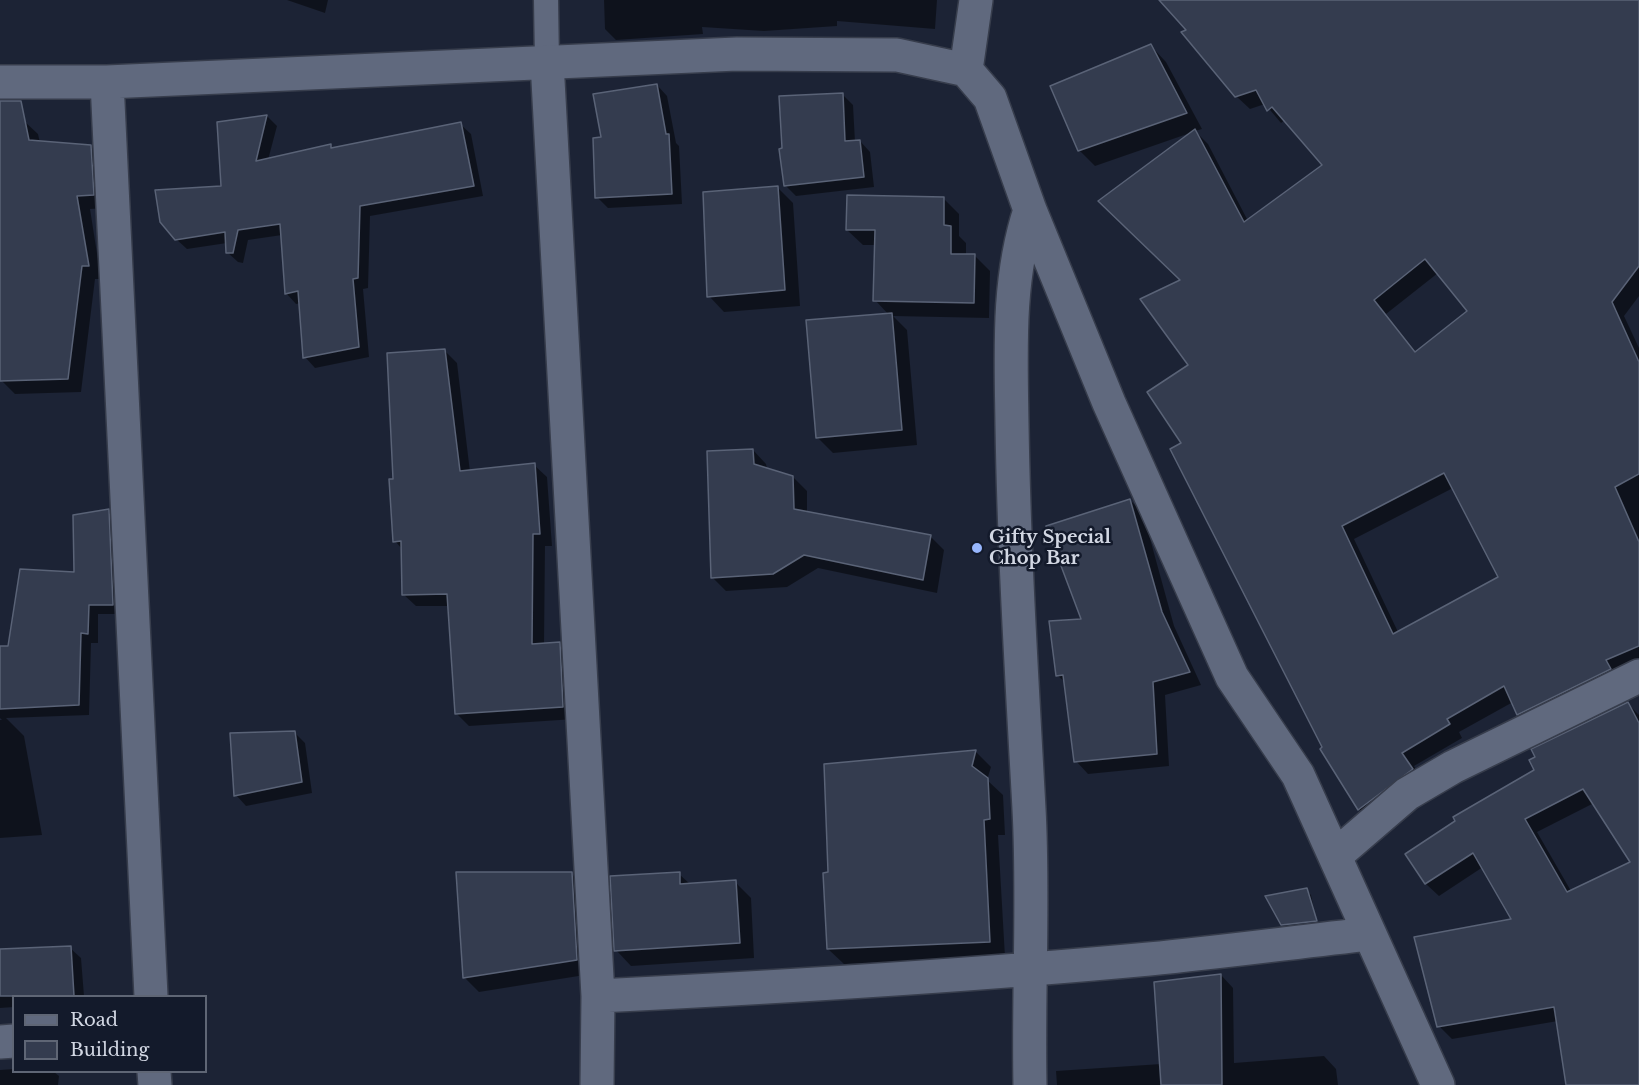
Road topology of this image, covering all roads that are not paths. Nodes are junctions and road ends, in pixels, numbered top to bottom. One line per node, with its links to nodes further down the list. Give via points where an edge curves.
1 (546, 0): 3 (lane)
2 (976, 0): 4 (street)
3 (547, 62): 4 (street, via 811,53 897,55); 6 (street); 13 (street)
4 (966, 70): 7 (street, via 990,98)
5 (0, 82): 6 (street)
6 (107, 82): 12 (street)
7 (1030, 210): 9 (street, via 1109,404 1232,676 1298,775); 11 (street, via 1013,281 1011,340 1013,504 1029,812)
8 (1639, 676): 9 (street, via 1444,772 1407,794)
9 (1335, 856): 10 (street)
10 (1369, 934): 11 (street); 16 (street)
11 (1030, 969): 13 (street); 15 (street)
12 (151, 995)
13 (598, 996): 14 (street)
14 (597, 1085)
15 (1030, 1085)
16 (1438, 1085)

